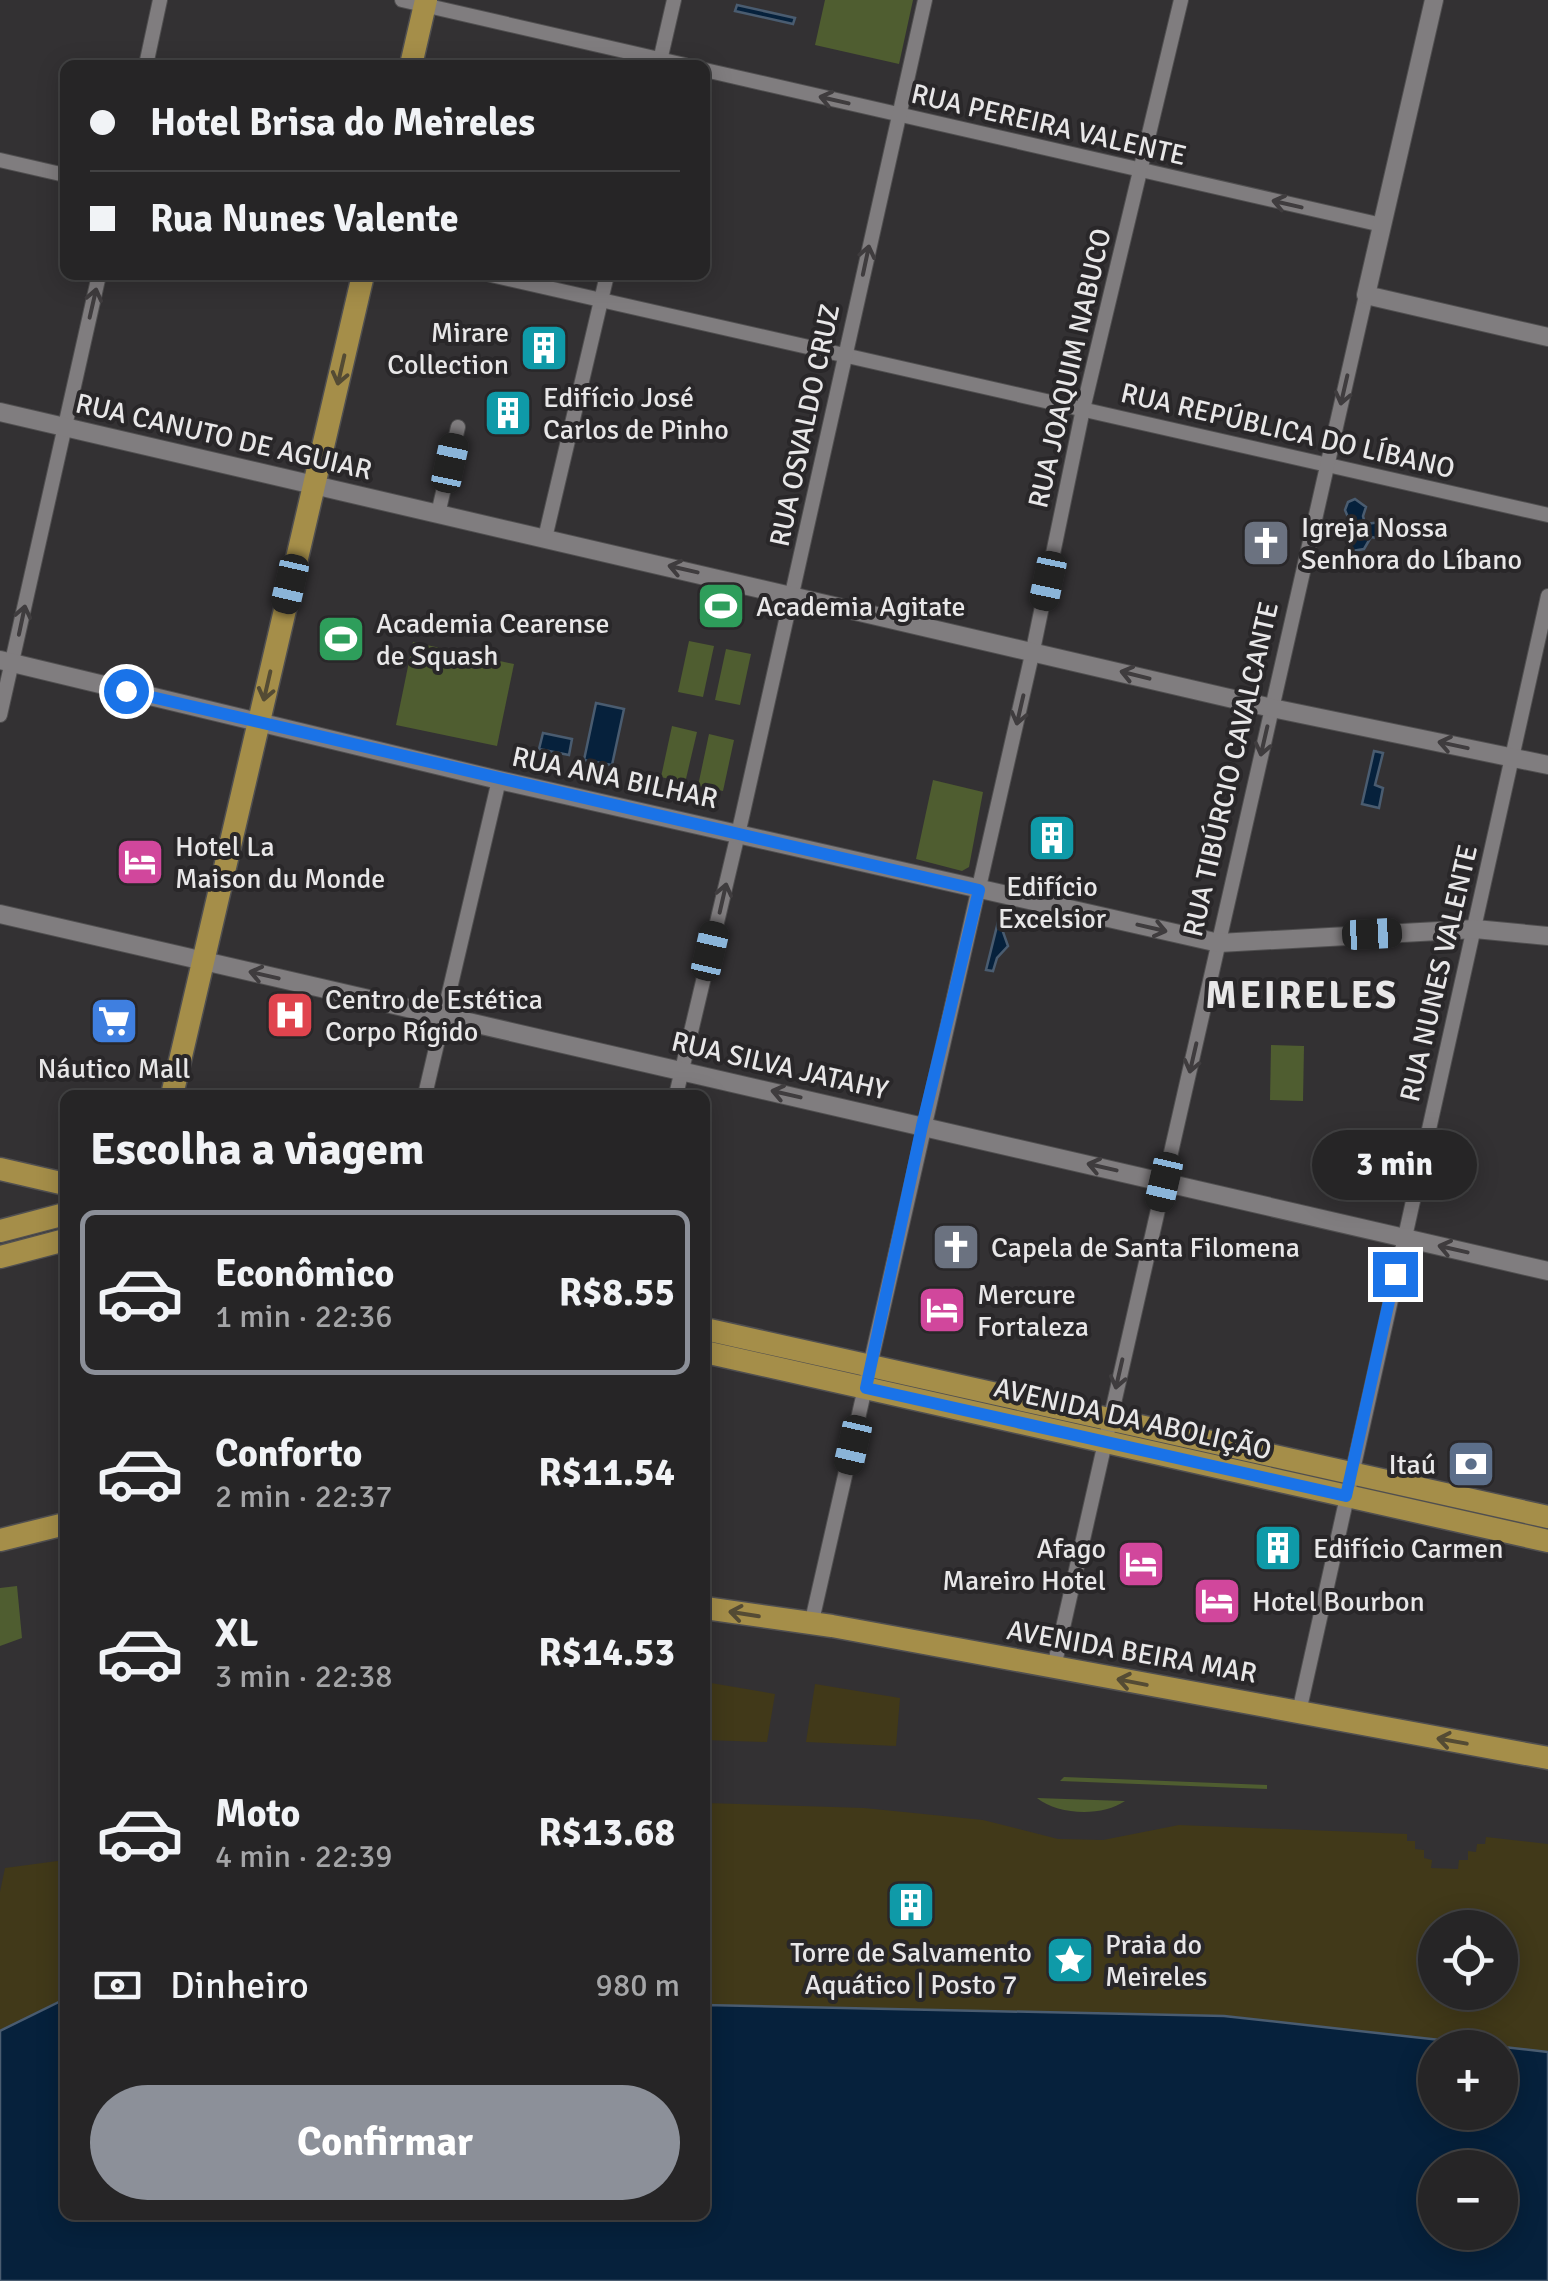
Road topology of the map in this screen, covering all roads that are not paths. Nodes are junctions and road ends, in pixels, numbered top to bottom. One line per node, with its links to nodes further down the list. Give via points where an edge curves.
1 (160, 0): 7 (street)
2 (674, 0): 10 (street)
3 (926, 0): 12 (street, RUA OSVALDO CRUZ)
4 (1181, 0): 14 (street, RUA JOAQUIM NABUCO)
5 (1434, 0): 16 (street, RUA TIBÚRCIO CAVALCANTE)
6 (418, 2): 8 (main road); 9 (street)
7 (147, 60)
8 (412, 60)
9 (652, 60)
10 (660, 60)
11 (710, 71): 12 (street, RUA PEREIRA VALENTE, one-way to 11)
12 (898, 114): 14 (street, RUA PEREIRA VALENTE); 24 (street, RUA OSVALDO CRUZ, one-way to 12)
13 (0, 160): 15 (street)
14 (1139, 170): 16 (street, RUA PEREIRA VALENTE, one-way to 14); 25 (street, RUA JOAQUIM NABUCO)
15 (60, 174)
16 (1382, 225): 21 (street, RUA TIBÚRCIO CAVALCANTE)
17 (98, 280): 28 (street, one-way to 17)
18 (362, 280): 30 (main road, one-way to 30)
19 (512, 280): 22 (street, RUA REPÚBLICA DO LÍBANO)
20 (606, 280): 22 (street)
21 (1366, 295): 23 (street); 29 (street, RUA TIBÚRCIO CAVALCANTE, one-way to 29)
22 (601, 301): 24 (street, RUA REPÚBLICA DO LÍBANO); 33 (street)
23 (1548, 338)
24 (845, 356): 25 (street, RUA REPÚBLICA DO LÍBANO); 34 (street, RUA OSVALDO CRUZ)
25 (1083, 409): 29 (street, RUA REPÚBLICA DO LÍBANO); 36 (street, RUA JOAQUIM NABUCO)
26 (0, 412): 28 (street, RUA CANUTO DE AGUIAR)
27 (458, 427): 31 (street)
28 (65, 428): 30 (street, RUA CANUTO DE AGUIAR); 37 (street, one-way to 28)
29 (1326, 464): 32 (street, RUA REPÚBLICA DO LÍBANO); 38 (street, RUA TIBÚRCIO CAVALCANTE)
30 (314, 484): 31 (street, RUA CANUTO DE AGUIAR); 40 (main road, one-way to 40)
31 (438, 514): 33 (street, RUA CANUTO DE AGUIAR)
32 (1548, 515)
33 (544, 538): 34 (street, RUA CANUTO DE AGUIAR, one-way to 33)
34 (792, 595): 36 (street, RUA CANUTO DE AGUIAR); 44 (street, RUA OSVALDO CRUZ)
35 (1548, 596): 41 (street, RUA NUNES VALENTE)
36 (1033, 650): 38 (street, RUA CANUTO DE AGUIAR, one-way to 36); 45 (street, RUA JOAQUIM NABUCO, one-way to 45)
37 (6, 662): 39 (street); 40 (street, RUA ANA BILHAR)
38 (1272, 708): 41 (street, RUA CANUTO DE AGUIAR, one-way to 38); 49 (street, RUA TIBÚRCIO CAVALCANTE, one-way to 49)
39 (0, 715)
40 (258, 722): 43 (street, RUA ANA BILHAR); 50 (main road)
41 (1512, 758): 42 (street, RUA CANUTO DE AGUIAR); 47 (street, RUA NUNES VALENTE)
42 (1548, 766)
43 (499, 780): 44 (street, RUA ANA BILHAR); 51 (street)
44 (738, 832): 45 (street, RUA ANA BILHAR); 52 (street, RUA OSVALDO CRUZ, one-way to 44)
45 (979, 890): 49 (street, RUA ANA BILHAR, one-way to 49); 56 (street, RUA JOAQUIM NABUCO)
46 (0, 914): 50 (street, RUA SILVA JATAHY)
47 (1475, 928): 48 (street, RUA ANA BILHAR); 49 (street, RUA ANA BILHAR); 62 (street, RUA NUNES VALENTE)
48 (1548, 936)
49 (1219, 943): 58 (street, RUA TIBÚRCIO CAVALCANTE, one-way to 58)
50 (203, 962): 51 (street, RUA SILVA JATAHY, one-way to 50); 53 (main road)
51 (443, 1016): 52 (street, RUA SILVA JATAHY); 54 (street)
52 (682, 1070): 55 (street, RUA OSVALDO CRUZ); 56 (street, RUA SILVA JATAHY, one-way to 52)
53 (173, 1090)
54 (426, 1090)
55 (677, 1090)
56 (922, 1126): 58 (street, RUA SILVA JATAHY, one-way to 56); 68 (street, RUA JOAQUIM NABUCO)
57 (0, 1169): 59 (main road)
58 (1164, 1182): 62 (street, RUA SILVA JATAHY); 69 (street, RUA TIBÚRCIO CAVALCANTE, one-way to 69)
59 (60, 1183)
60 (60, 1215): 61 (main road)
61 (0, 1231)
62 (1402, 1237): 65 (street, RUA SILVA JATAHY, one-way to 62); 71 (street, RUA NUNES VALENTE)
63 (60, 1241): 64 (main road)
64 (0, 1257)
65 (1548, 1271)
66 (710, 1330): 68 (main road, AVENIDA DA ABOLIÇÃO)
67 (710, 1353): 68 (main road, AVENIDA DA ABOLIÇÃO)
68 (868, 1377): 69 (main road, AVENIDA DA ABOLIÇÃO); 70 (main road, AVENIDA DA ABOLIÇÃO); 77 (street, RUA JOAQUIM NABUCO)
69 (1109, 1418): 70 (street, RUA TIBÚRCIO CAVALCANTE); 71 (main road, AVENIDA DA ABOLIÇÃO)
70 (1103, 1442): 71 (main road, AVENIDA DA ABOLIÇÃO); 78 (street, RUA TIBÚRCIO CAVALCANTE)
71 (1349, 1485): 72 (main road, AVENIDA DA ABOLIÇÃO); 75 (main road, AVENIDA DA ABOLIÇÃO); 79 (street, RUA NUNES VALENTE)
72 (1548, 1517)
73 (60, 1525): 74 (main road)
74 (0, 1540)
75 (1548, 1542)
76 (710, 1609): 77 (main road, AVENIDA BEIRA MAR, one-way to 76)
77 (811, 1625): 78 (main road, AVENIDA BEIRA MAR)
78 (1054, 1667): 79 (main road, AVENIDA BEIRA MAR, one-way to 78)
79 (1299, 1712): 80 (main road, AVENIDA BEIRA MAR, one-way to 79)
80 (1547, 1752)

